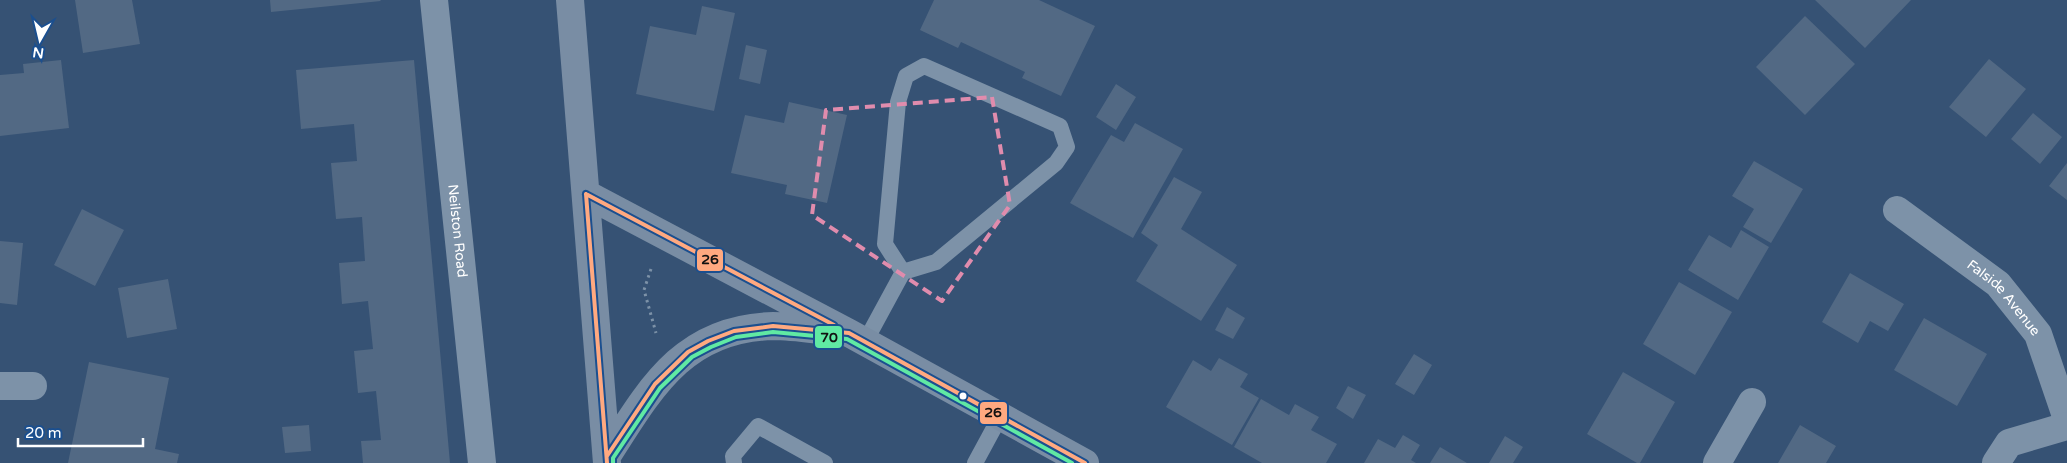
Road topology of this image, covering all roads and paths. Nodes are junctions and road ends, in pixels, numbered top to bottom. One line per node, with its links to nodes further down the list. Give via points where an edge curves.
1 (434, 0): 16 (street, Neilston Road)
2 (570, 0): 3 (street)
3 (586, 194): 5 (street); 15 (street)
4 (1897, 210): 13 (street, Falside Avenue, via 1998,284 2038,334)
5 (663, 235): 7 (street); 8 (path, via 644,290)
6 (903, 272): 6 (lane, via 936,262 1056,163 1067,146 1060,126 924,66 906,76 898,102 885,244); 7 (lane)
7 (857, 338): 8 (street, via 773,326 734,331 708,340 688,352); 12 (street)
8 (667, 372): 15 (street, via 643,400)
9 (0, 386): 10 (street)
10 (33, 386)
11 (1752, 402): 21 (street)
12 (1001, 415): 19 (lane); 20 (street)
13 (2067, 418)
14 (2067, 426): 22 (street, via 2009,443)
15 (607, 459)
16 (482, 463)
17 (734, 463): 18 (lane, via 733,456 758,426)
18 (825, 463)
19 (974, 463)
20 (1085, 463)
21 (1717, 463)
22 (1996, 463)

